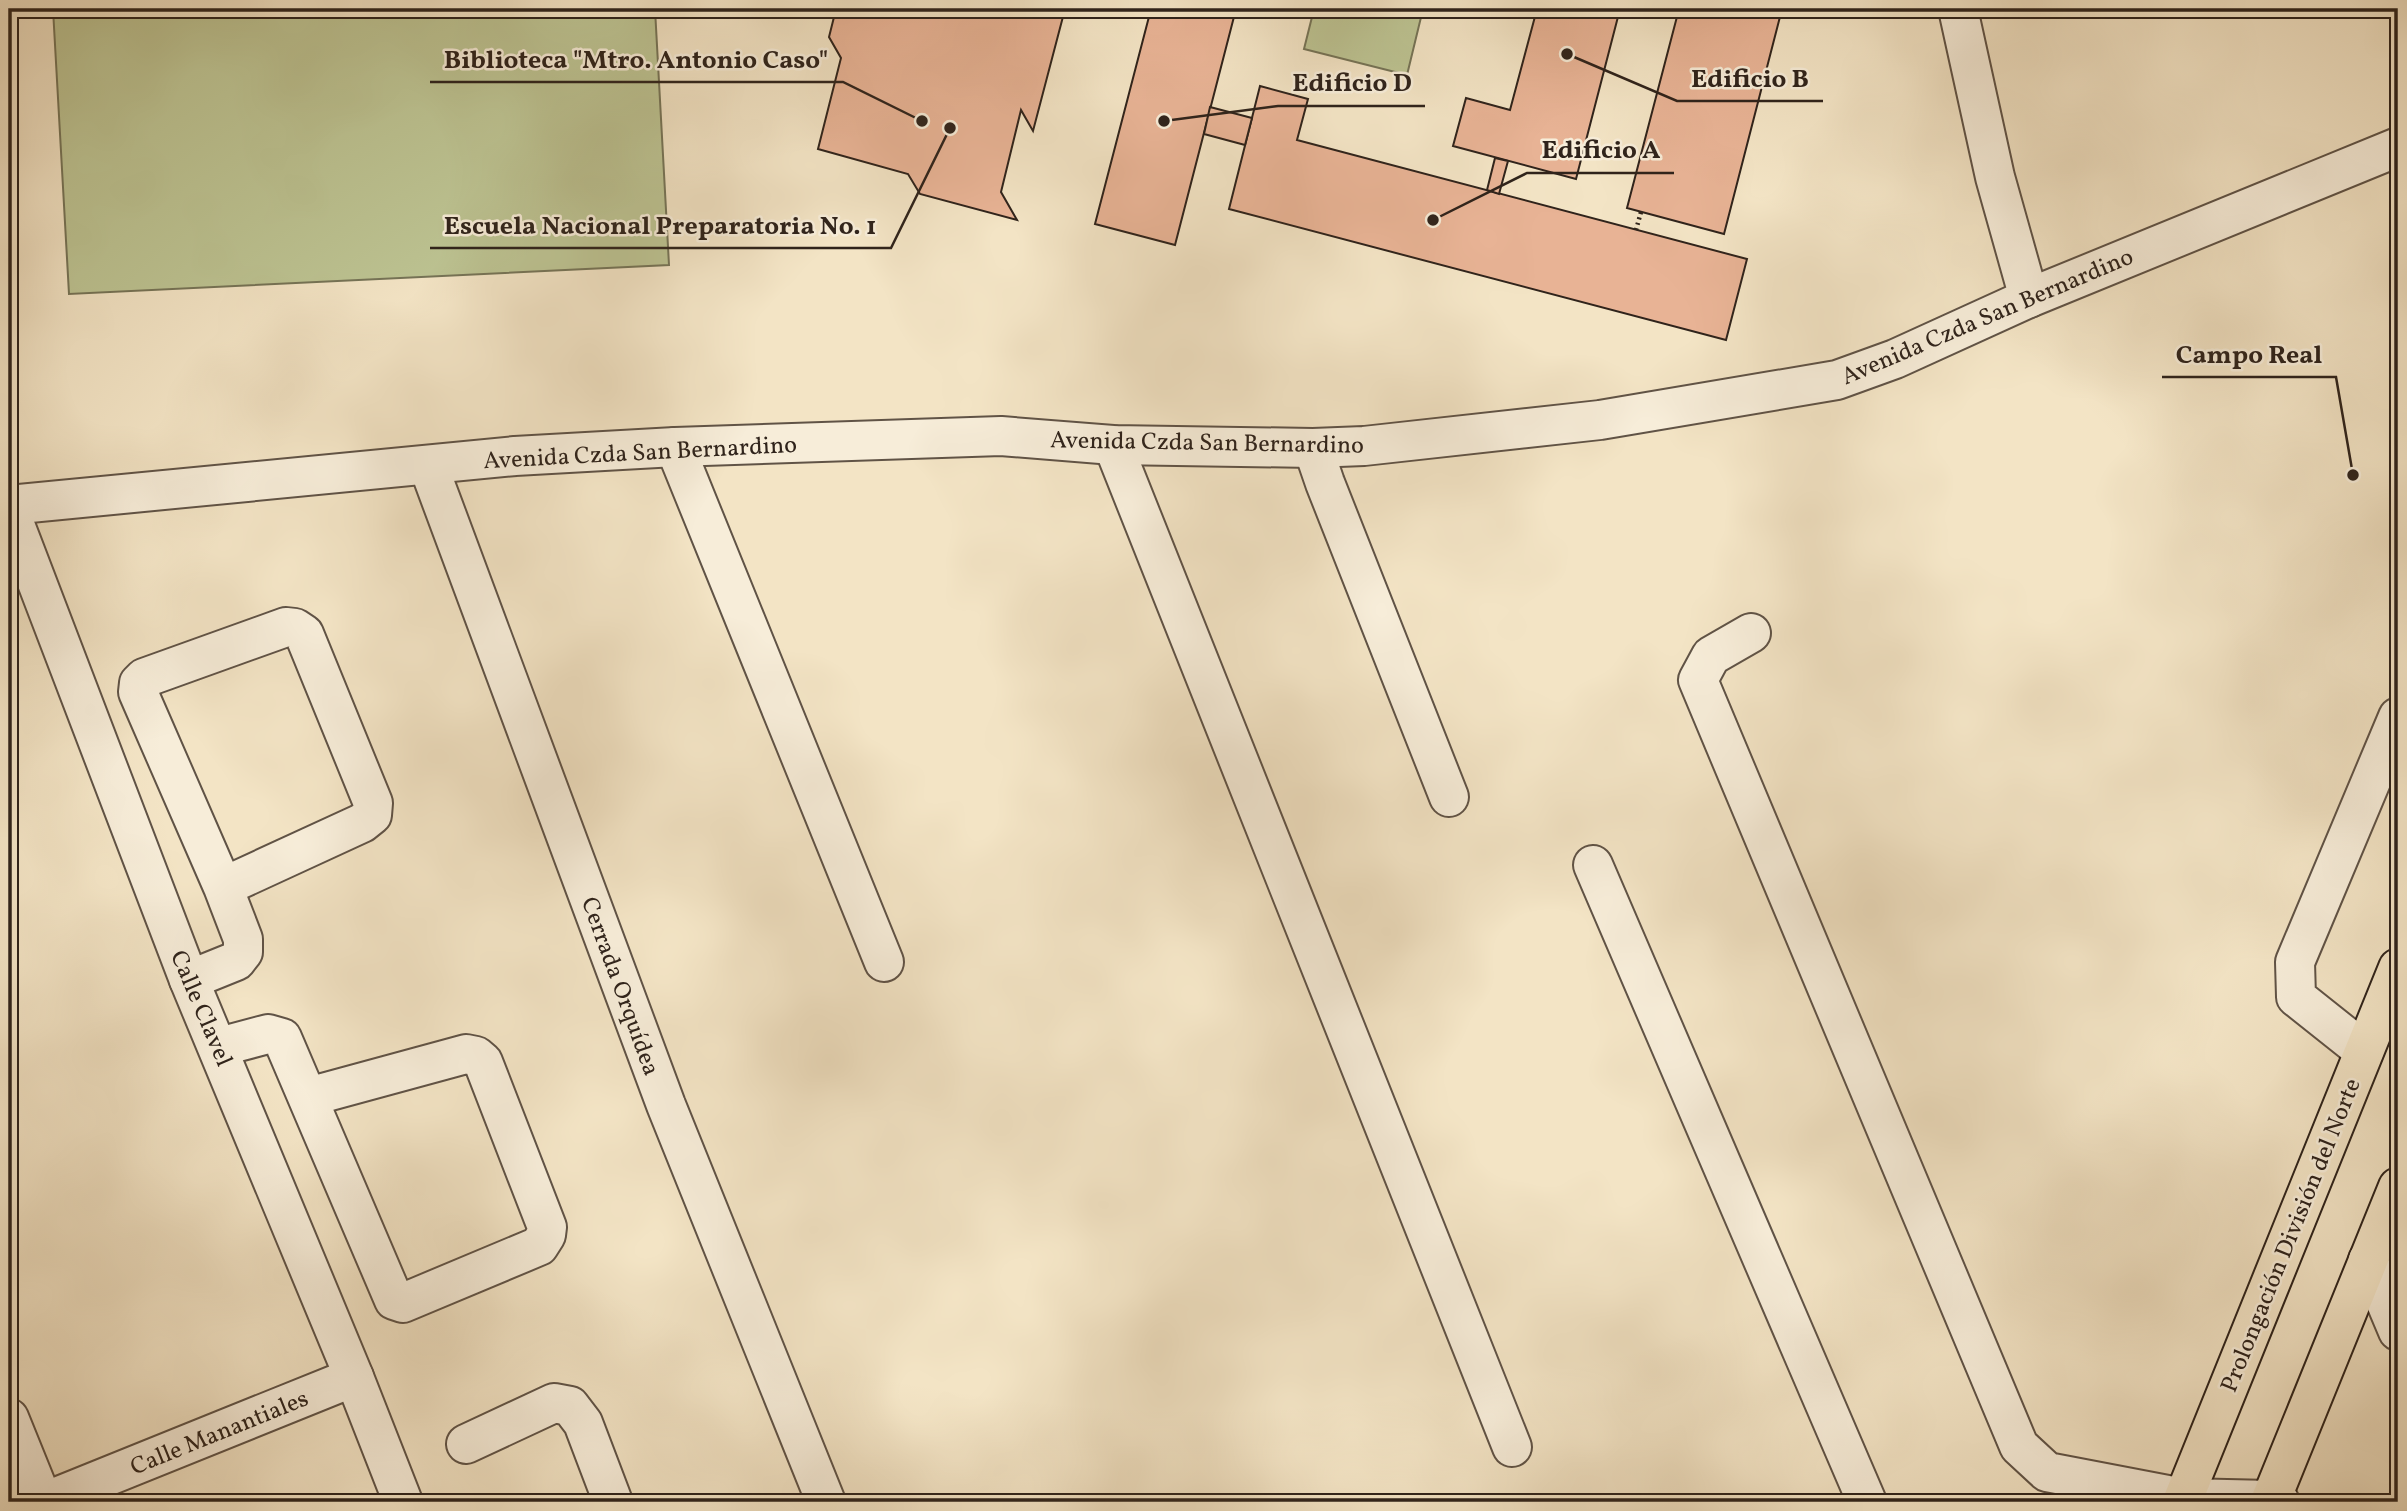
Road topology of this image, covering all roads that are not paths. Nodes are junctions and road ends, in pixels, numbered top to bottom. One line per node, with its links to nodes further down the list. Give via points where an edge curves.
1 (1958, 9): 3 (street, via 1995,177)
2 (2398, 147): 3 (street, Avenida Czda San Bernardino)
3 (2029, 298): 6 (street, Avenida Czda San Bernardino, via 1837,380 1600,420)
4 (1113, 445): 5 (street, Avenida Czda San Bernardino, via 1001,436); 6 (street, Avenida Czda San Bernardino); 26 (street)
5 (675, 447): 7 (street, Avenida Czda San Bernardino); 14 (street)
6 (1313, 448): 11 (street)
7 (428, 465): 8 (street, Avenida Czda San Bernardino); 32 (street, Cerrada Orquídea, via 666,1105)
8 (9, 507): 16 (street, Calle Clavel)
9 (1751, 633): 27 (street, via 1711,656 1698,680 2019,1446 2047,1472)
10 (2398, 717): 18 (street, via 2295,962 2296,997)
11 (1449, 797)
12 (1593, 865): 33 (street)
13 (223, 887): 13 (street, via 138,692 139,683 286,627 295,628 304,634 373,803 372,815); 16 (street, via 243,939 243,952 236,961)
14 (884, 962)
15 (2398, 968): 18 (main road, Prolongación División del Norte)
16 (189, 980): 17 (street, Calle Clavel)
17 (219, 1047): 19 (street, via 268,1034 282,1038); 23 (street, Calle Clavel)
18 (2364, 1051): 27 (main road, Prolongación División del Norte)
19 (308, 1097): 19 (street, via 394,1300 403,1303 539,1247 547,1227 483,1062 476,1056 466,1054)
20 (2398, 1187): 21 (main road)
21 (2368, 1260): 22 (street); 28 (main road)
22 (2398, 1331)
23 (354, 1377): 29 (street, Calle Manantiales); 30 (street, Calle Clavel)
24 (9, 1418): 29 (street)
25 (466, 1444): 31 (street, via 554,1403 570,1405 583,1423)
26 (1512, 1447)
27 (2183, 1500): 28 (street)
28 (2274, 1501)
29 (44, 1502)
30 (403, 1502)
31 (613, 1502)
32 (826, 1502)
33 (1867, 1502)

